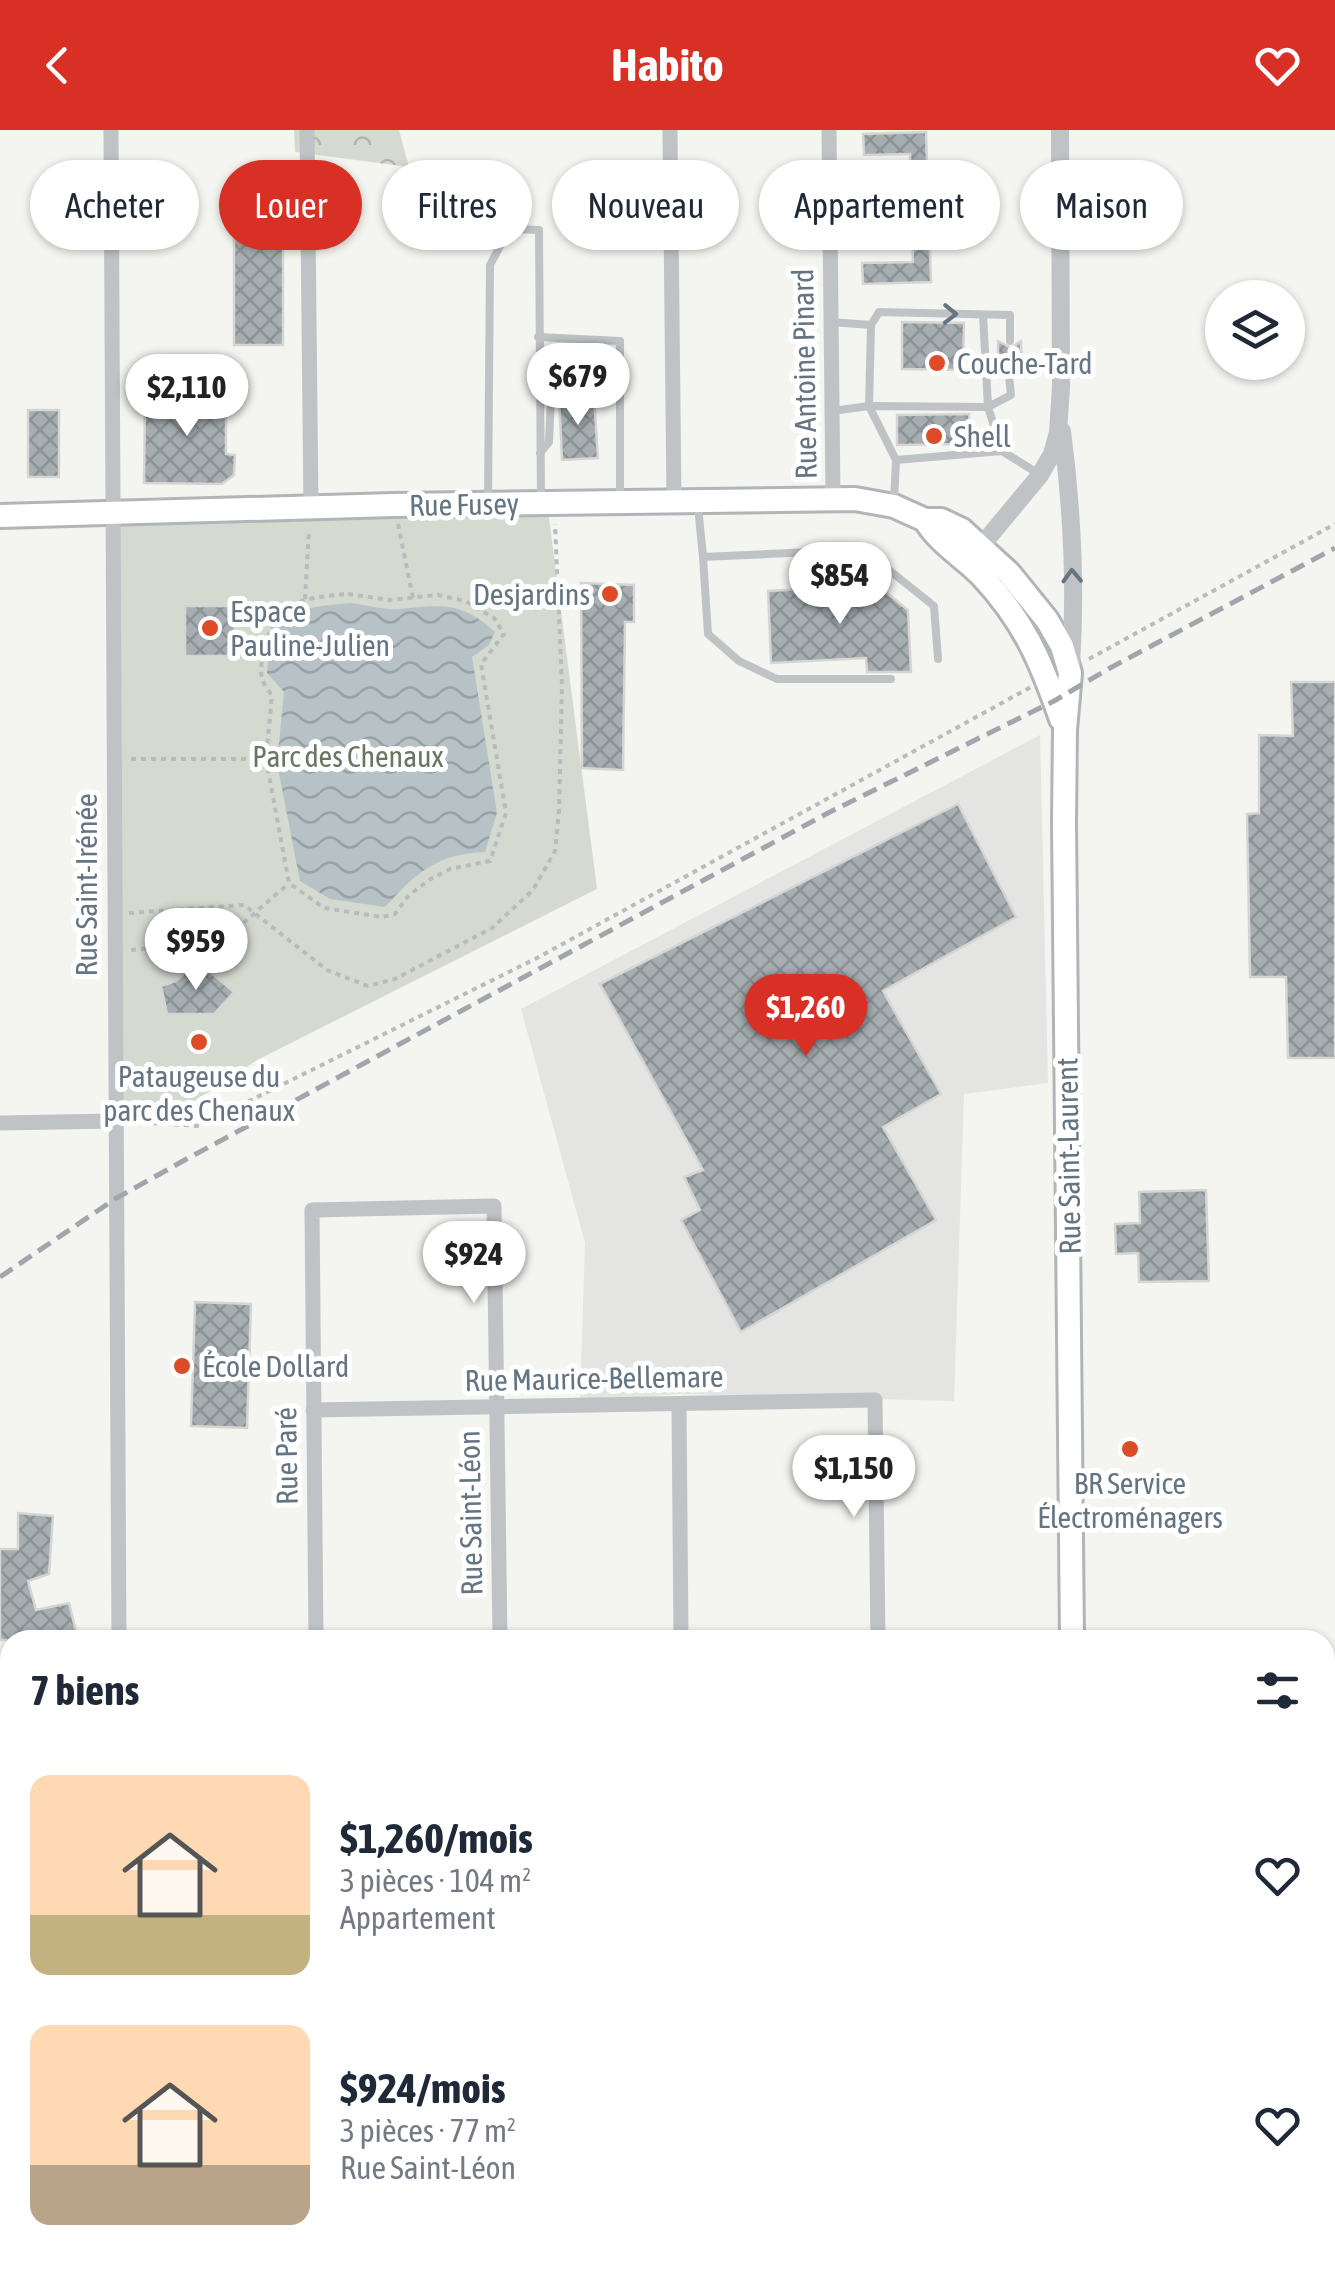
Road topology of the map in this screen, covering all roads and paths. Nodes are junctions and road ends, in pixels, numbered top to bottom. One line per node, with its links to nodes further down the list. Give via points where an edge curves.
1 (111, 130): 35 (street, Rue Saint-Irénée)
2 (308, 130): 34 (street)
3 (670, 130): 28 (street)
4 (828, 130): 7 (street, Rue Antoine Pinard)
5 (1060, 130): 18 (street)
6 (984, 315): 8 (lane, one-way to 6, via 879,312); 10 (lane, via 1010,315); 16 (lane)
7 (831, 322): 8 (lane); 17 (street, Rue Antoine Pinard)
8 (870, 325): 15 (lane)
9 (538, 337): 11 (lane, via 620,340); 22 (lane); 31 (lane, via 539,230 508,229 490,266)
10 (1010, 341)
11 (620, 366): 12 (lane, via 589,358); 14 (lane)
12 (572, 367): 14 (lane); 22 (lane, via 552,372 549,442)
13 (1009, 376): 16 (lane, via 1010,395)
14 (620, 390): 30 (lane)
15 (869, 406): 16 (lane); 17 (lane); 25 (lane)
16 (988, 407): 21 (lane)
17 (832, 411): 27 (street, Rue Antoine Pinard)
18 (1060, 416): 26 (street); 43 (street, one-way to 18, via 1073,620)
19 (915, 444): 24 (lane)
20 (950, 444): 23 (lane)
21 (1002, 451): 23 (lane); 26 (lane)
22 (540, 452): 29 (lane)
23 (949, 456): 24 (lane)
24 (914, 458): 25 (lane)
25 (896, 460): 33 (lane)
26 (1040, 475): 38 (street)
27 (832, 498): 28 (main road, Rue Fusey); 33 (main road, Rue Fusey)
28 (686, 501): 30 (main road, Rue Fusey); 39 (lane)
29 (547, 502): 30 (main road, Rue Fusey); 31 (main road, Rue Fusey); 48 (path, via 562,686 560,811 555,851 533,890 492,928 368,986 328,970)
30 (620, 502)
31 (488, 504): 32 (main road, Rue Fusey)
32 (394, 505): 34 (main road, Rue Fusey); 40 (path)
33 (894, 506): 38 (main road, Rue Fusey, via 925,520 940,542)
34 (311, 507): 35 (main road, Rue Fusey); 41 (path)
35 (112, 514): 36 (main road, Rue Fusey); 45 (street, Rue Saint-Irénée)
36 (0, 516)
37 (1335, 524): 43 (path)
38 (974, 554): 43 (main road, Rue Fusey)
39 (703, 557): 42 (lane, via 834,551 874,558 934,606); 44 (lane, via 708,634 739,661 777,679)
40 (413, 598): 41 (path); 47 (path, via 465,601 494,618 504,634 481,664 506,813 490,861 450,868 395,914 382,917 324,908)
41 (305, 599): 46 (path, via 278,614 268,634 260,671 272,695)
42 (938, 659)
43 (1063, 673): 51 (path, via 537,958 199,1126); 62 (main road, Rue Saint-Laurent)
44 (891, 679)
45 (114, 759): 46 (path); 49 (street, Rue Saint-Irénée)
46 (266, 759): 47 (path)
47 (289, 883): 48 (path)
48 (256, 912): 49 (path, via 244,905); 50 (path, via 223,941)
49 (114, 914): 50 (street, Rue Saint-Irénée)
50 (114, 952): 51 (street, Rue Saint-Irénée)
51 (114, 1121): 52 (street); 57 (street, Rue Saint-Irénée)
52 (0, 1124)
53 (494, 1206): 55 (street, Rue Saint-Léon); 56 (street, Rue Paré, via 312,1210)
54 (679, 1404): 55 (street, Rue Maurice-Bellemare); 60 (street); 61 (street, Rue Maurice-Bellemare, via 876,1400)
55 (496, 1407): 56 (street, Rue Maurice-Bellemare); 59 (street, Rue Saint-Léon)
56 (313, 1410): 58 (street, Rue Paré)
57 (119, 1630)
58 (316, 1630)
59 (500, 1630)
60 (681, 1630)
61 (878, 1630)
62 (1072, 1630)

